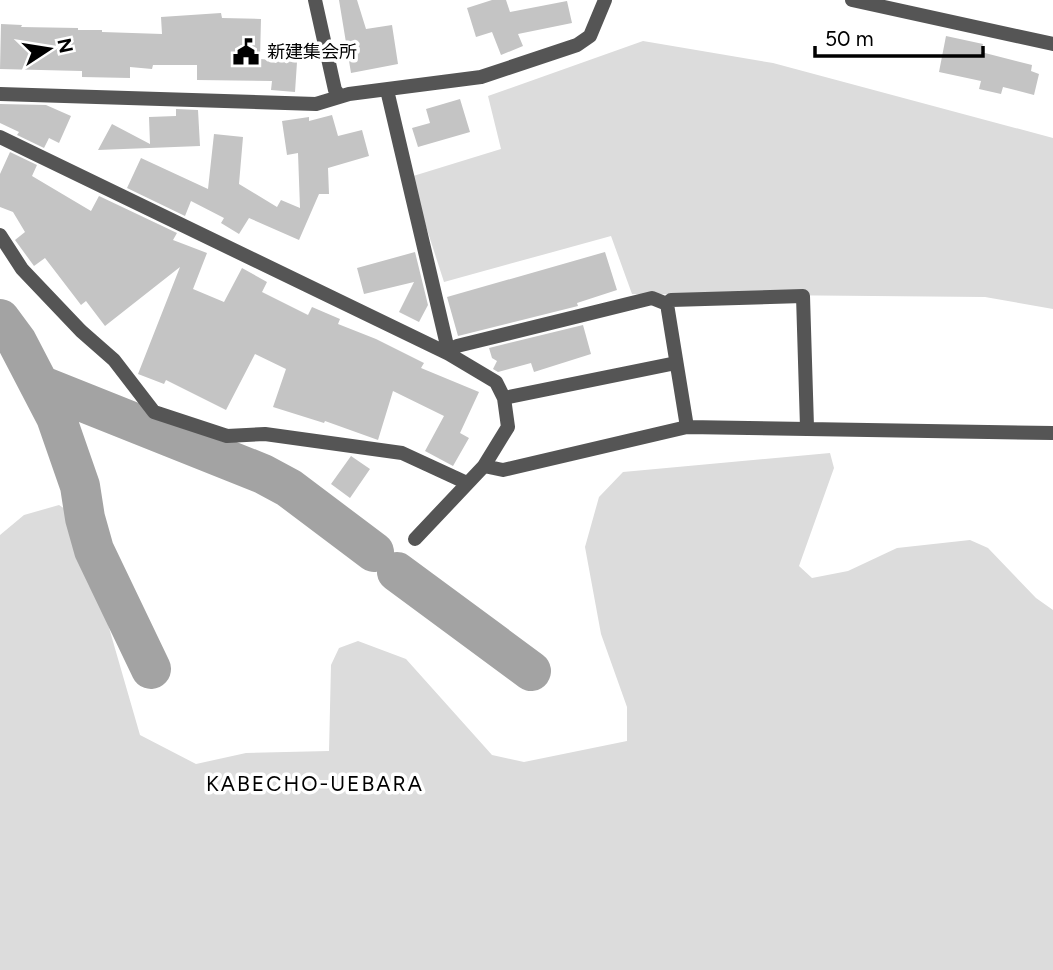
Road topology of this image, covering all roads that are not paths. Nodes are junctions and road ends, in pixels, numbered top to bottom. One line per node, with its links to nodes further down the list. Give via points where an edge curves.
1 (315, 0): 7 (street, via 334,90)
2 (605, 0): 5 (street, via 590,36 577,45 481,77)
3 (852, 0): 4 (street)
4 (1053, 44)
5 (387, 90): 7 (street); 11 (street)
6 (0, 94): 7 (street, via 316,104)
7 (340, 96)
8 (0, 137): 11 (street)
9 (0, 235): 18 (street, via 22,269 114,360 154,412 227,436 265,434 402,453)
10 (667, 304): 11 (street, via 652,299 457,346); 12 (street); 15 (street, via 671,300 803,296)
11 (449, 355): 13 (street, via 496,382)
12 (676, 363): 13 (street); 14 (street)
13 (504, 398): 17 (street, via 508,427)
14 (687, 427): 15 (street); 17 (street, via 503,470)
15 (807, 427): 16 (street)
16 (1053, 433)
17 (484, 466): 18 (street)
18 (467, 483): 19 (street)
19 (415, 539)

